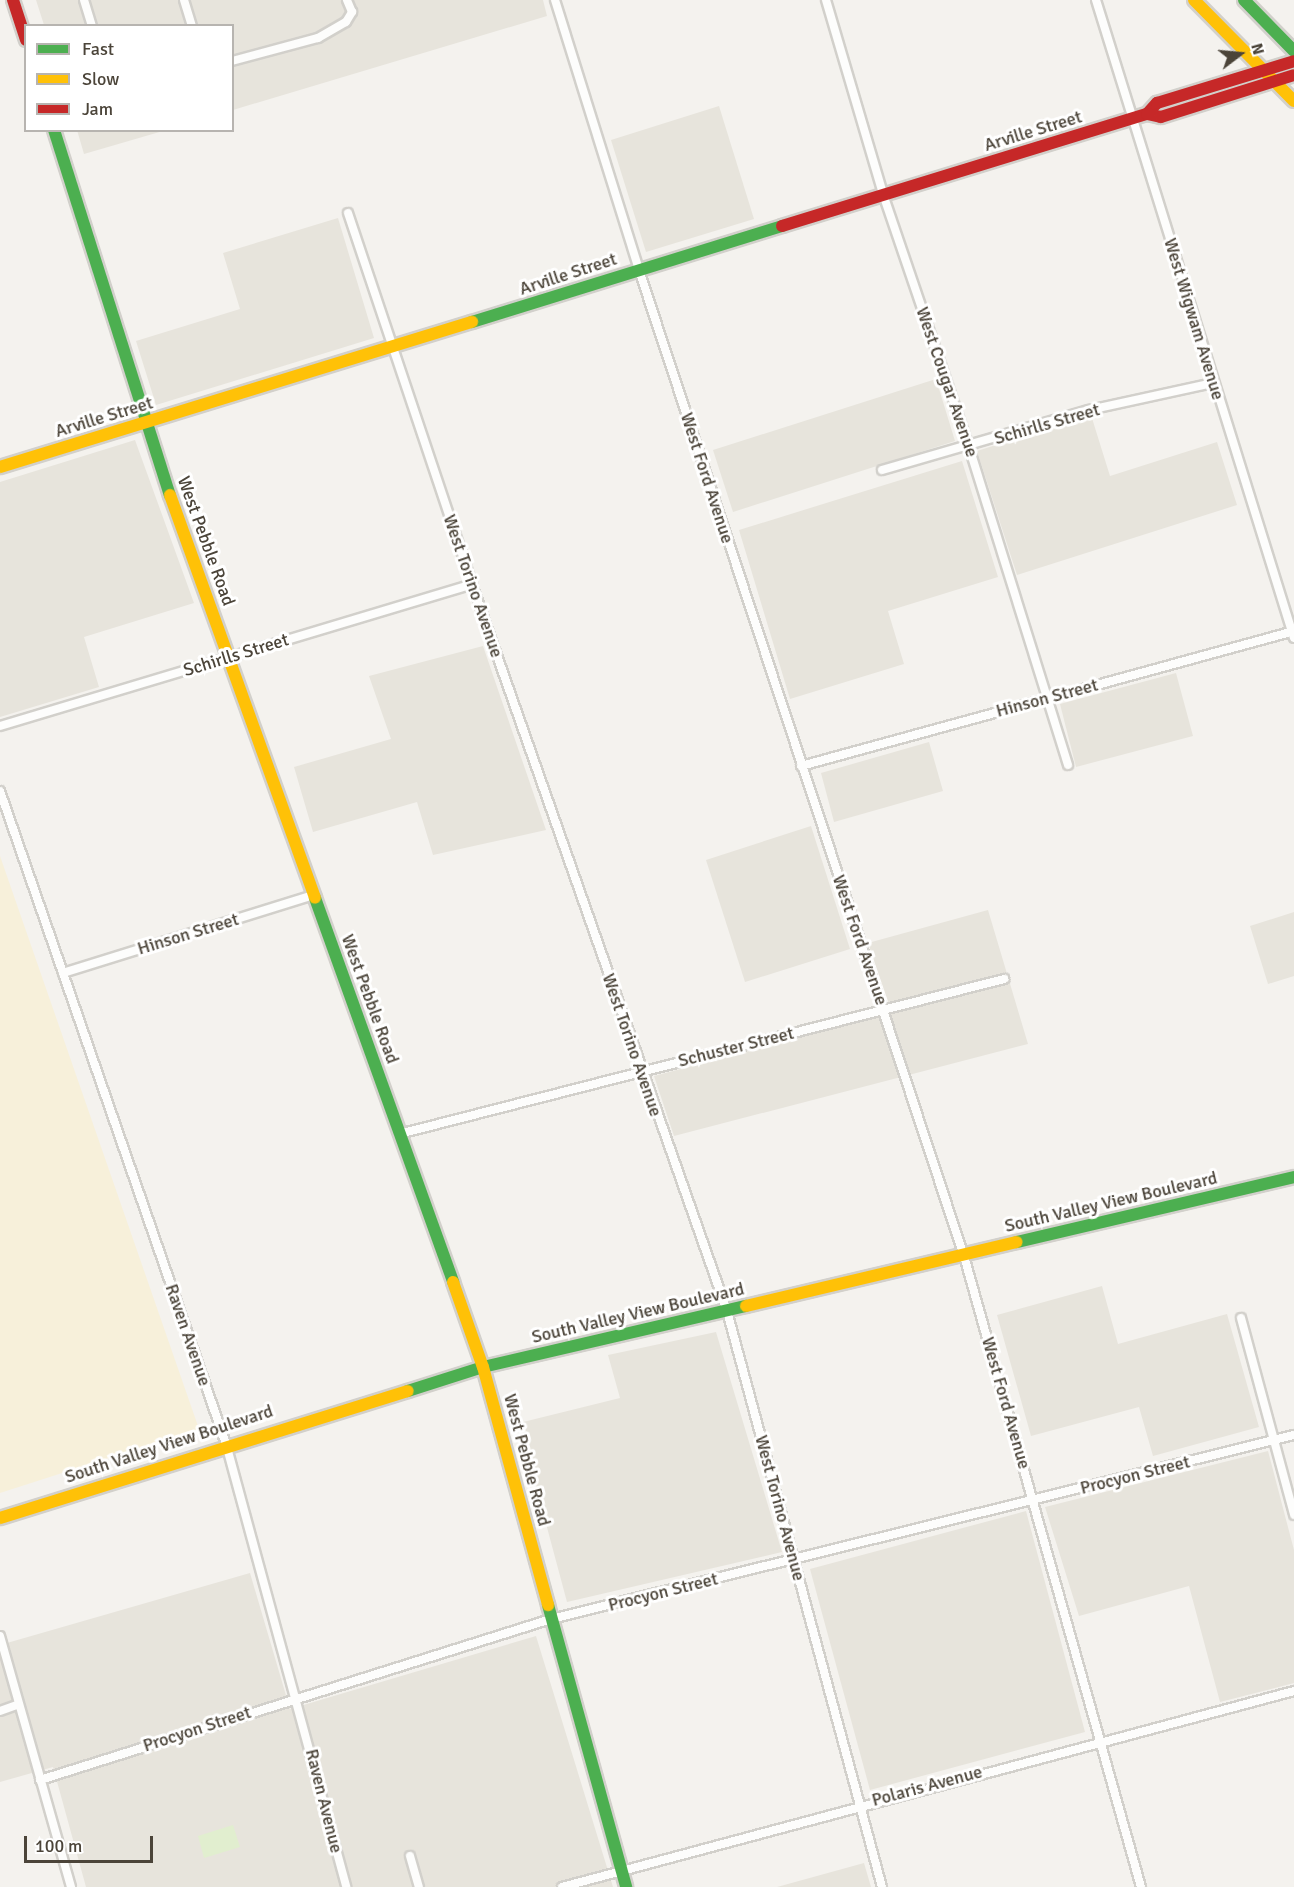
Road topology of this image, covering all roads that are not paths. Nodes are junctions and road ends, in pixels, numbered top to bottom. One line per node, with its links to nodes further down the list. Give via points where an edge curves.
1 (13, 0): 12 (main road)
2 (84, 0): 10 (street)
3 (184, 0): 11 (street)
4 (347, 0): 14 (street, via 352,12 346,22 318,38)
5 (555, 0): 25 (street, West Ford Avenue)
6 (826, 0): 23 (street, West Cougar Avenue)
7 (1096, 0): 21 (street, West Wigwam Avenue)
8 (1194, 0): 16 (main road)
9 (1244, 0): 13 (main road)
10 (91, 24)
11 (191, 24)
12 (24, 34)
13 (1294, 51)
14 (234, 60)
15 (1294, 61): 16 (main road, Arville Street)
16 (1263, 70): 18 (main road); 20 (main road, Arville Street, via 1157,103)
17 (1294, 75): 18 (main road, Arville Street)
18 (1274, 82): 19 (main road); 20 (main road, Arville Street, via 1161,117)
19 (1294, 101)
20 (1147, 114): 21 (main road, Arville Street)
21 (1132, 119): 23 (main road, Arville Street); 27 (street, West Wigwam Avenue)
22 (55, 132): 28 (main road, West Pebble Road)
23 (884, 196): 25 (main road, Arville Street); 29 (street, West Cougar Avenue)
24 (348, 213): 26 (street, West Torino Avenue)
25 (639, 270): 26 (main road, Arville Street); 38 (street, West Ford Avenue)
26 (392, 349): 28 (main road, Arville Street); 32 (street, West Torino Avenue)
27 (1214, 383): 29 (street, Schirlls Street, via 1089,410); 33 (street, West Wigwam Avenue)
28 (144, 423): 30 (main road, Arville Street); 34 (main road, West Pebble Road)
29 (969, 447): 31 (street, Schirlls Street); 35 (street, West Cougar Avenue)
30 (0, 467)
31 (882, 470)
32 (472, 584): 34 (street, Schirlls Street); 44 (street, West Torino Avenue)
33 (1293, 633): 35 (street, Hinson Street)
34 (229, 657): 36 (street, Schirlls Street); 40 (main road, West Pebble Road)
35 (1050, 698): 37 (street, West Cougar Avenue); 38 (street, Hinson Street)
36 (0, 726)
37 (1068, 765)
38 (801, 766): 43 (street, West Ford Avenue)
39 (0, 791): 41 (street, Raven Avenue)
40 (314, 895): 41 (street, Hinson Street); 45 (main road, West Pebble Road)
41 (63, 973): 53 (street, Raven Avenue)
42 (1004, 979): 43 (street, Schuster Street)
43 (884, 1009): 44 (street, Schuster Street); 47 (street, West Ford Avenue)
44 (641, 1072): 45 (street, Schuster Street); 48 (street, West Torino Avenue)
45 (399, 1134): 50 (main road, West Pebble Road)
46 (1294, 1177): 47 (main road, South Valley View Boulevard)
47 (964, 1256): 48 (main road, South Valley View Boulevard); 54 (street, West Ford Avenue)
48 (727, 1311): 50 (main road, South Valley View Boulevard); 57 (street, West Torino Avenue)
49 (1241, 1318): 52 (street)
50 (483, 1367): 53 (main road, South Valley View Boulevard); 58 (main road, West Pebble Road)
51 (1294, 1435): 52 (street, Procyon Street)
52 (1274, 1440): 54 (street, Procyon Street); 55 (street)
53 (226, 1444): 56 (main road, South Valley View Boulevard); 61 (street, Raven Avenue)
54 (1033, 1501): 57 (street, Procyon Street); 64 (street, West Ford Avenue)
55 (1294, 1515)
56 (0, 1518)
57 (794, 1560): 58 (street, Procyon Street); 66 (street, West Torino Avenue)
58 (551, 1619): 61 (street, Procyon Street); 68 (main road, West Pebble Road)
59 (0, 1636): 62 (street)
60 (1294, 1691): 64 (street, Polaris Avenue)
61 (297, 1696): 65 (street, Procyon Street); 70 (street, Raven Avenue)
62 (20, 1704): 63 (street); 65 (street)
63 (0, 1711)
64 (1100, 1740): 66 (street, Polaris Avenue); 75 (street, West Ford Avenue)
65 (40, 1780): 69 (street)
66 (859, 1804): 68 (street, Polaris Avenue); 74 (street, West Torino Avenue)
67 (410, 1856): 71 (street)
68 (619, 1871): 72 (street, Polaris Avenue); 73 (main road, West Pebble Road)
69 (71, 1887)
70 (346, 1887)
71 (419, 1887)
72 (562, 1887)
73 (626, 1887)
74 (882, 1887)
75 (1141, 1887)

